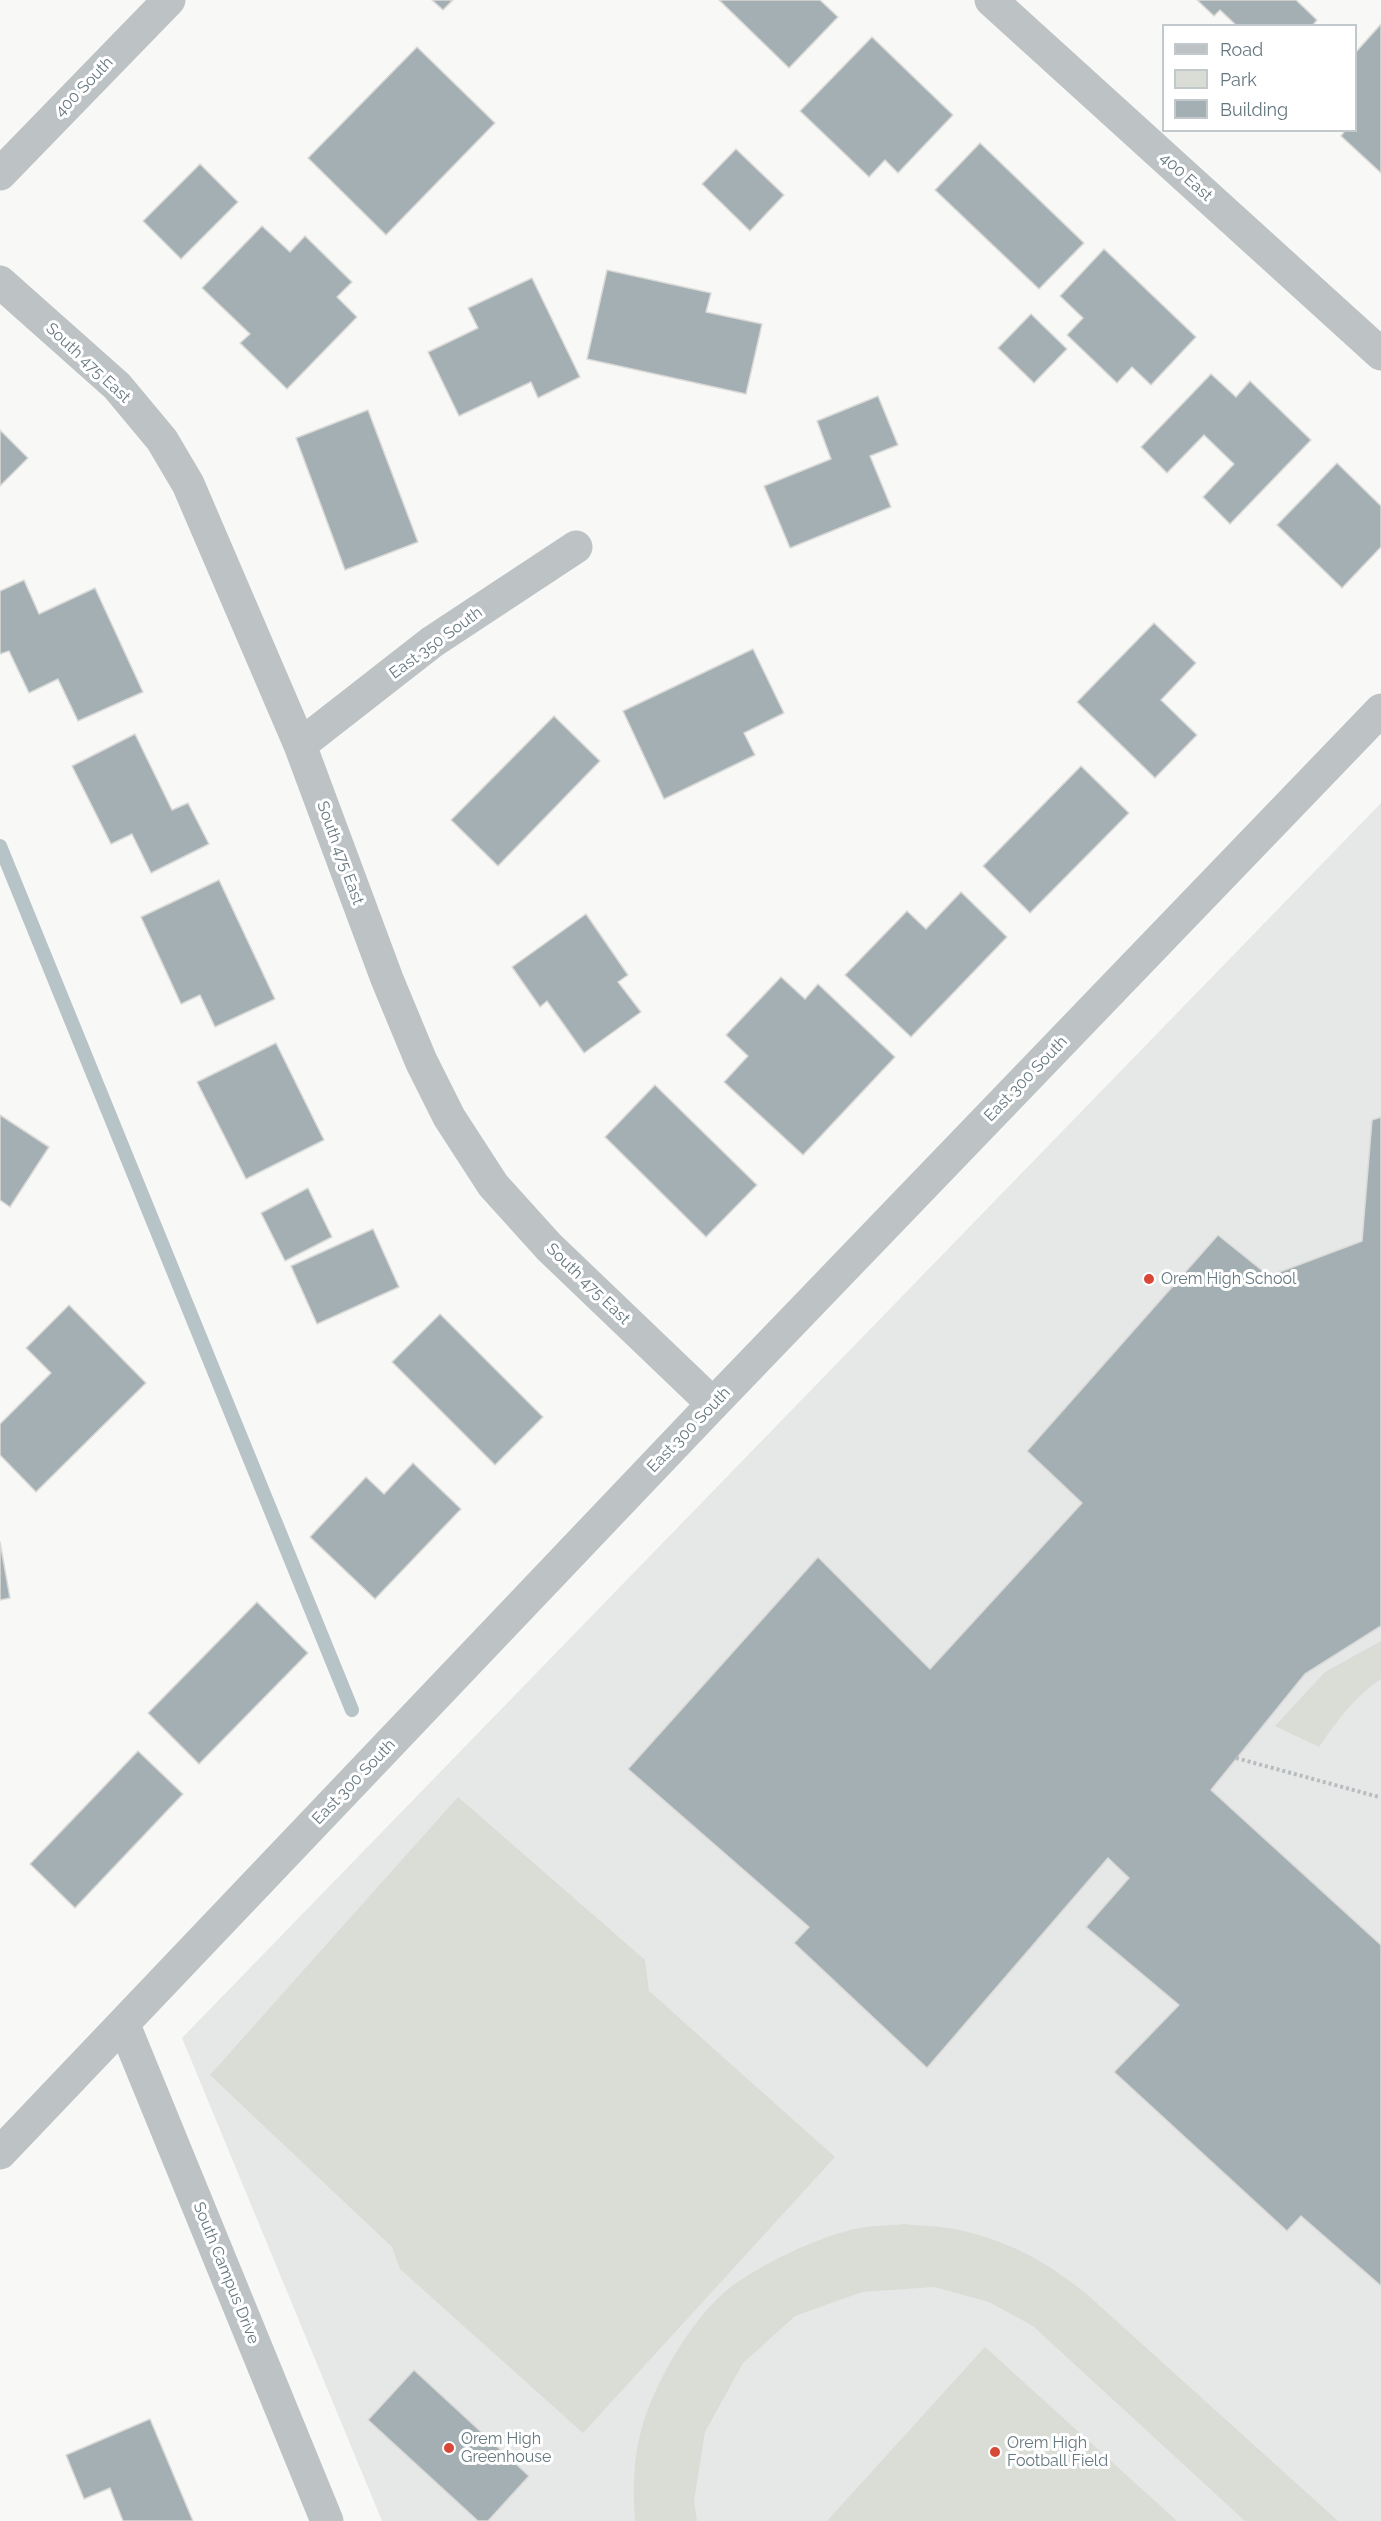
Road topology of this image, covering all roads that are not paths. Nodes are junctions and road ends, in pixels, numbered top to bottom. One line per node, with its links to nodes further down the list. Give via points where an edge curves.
1 (169, 0): 3 (street, 400 South)
2 (992, 0): 5 (street, 400 East)
3 (0, 174)
4 (0, 282): 8 (street, South 475 East, via 117,386 162,440 188,484)
5 (1381, 354)
6 (576, 547): 8 (street, East 350 South, via 432,642)
7 (1381, 710): 9 (street, East 300 South)
8 (300, 745): 9 (street, South 475 East, via 387,980 448,1117 493,1185 549,1247)
9 (714, 1404): 10 (street, East 300 South)
10 (124, 2025): 11 (street, East 300 South); 12 (street, South Campus Drive)
11 (0, 2153)
12 (327, 2521)

